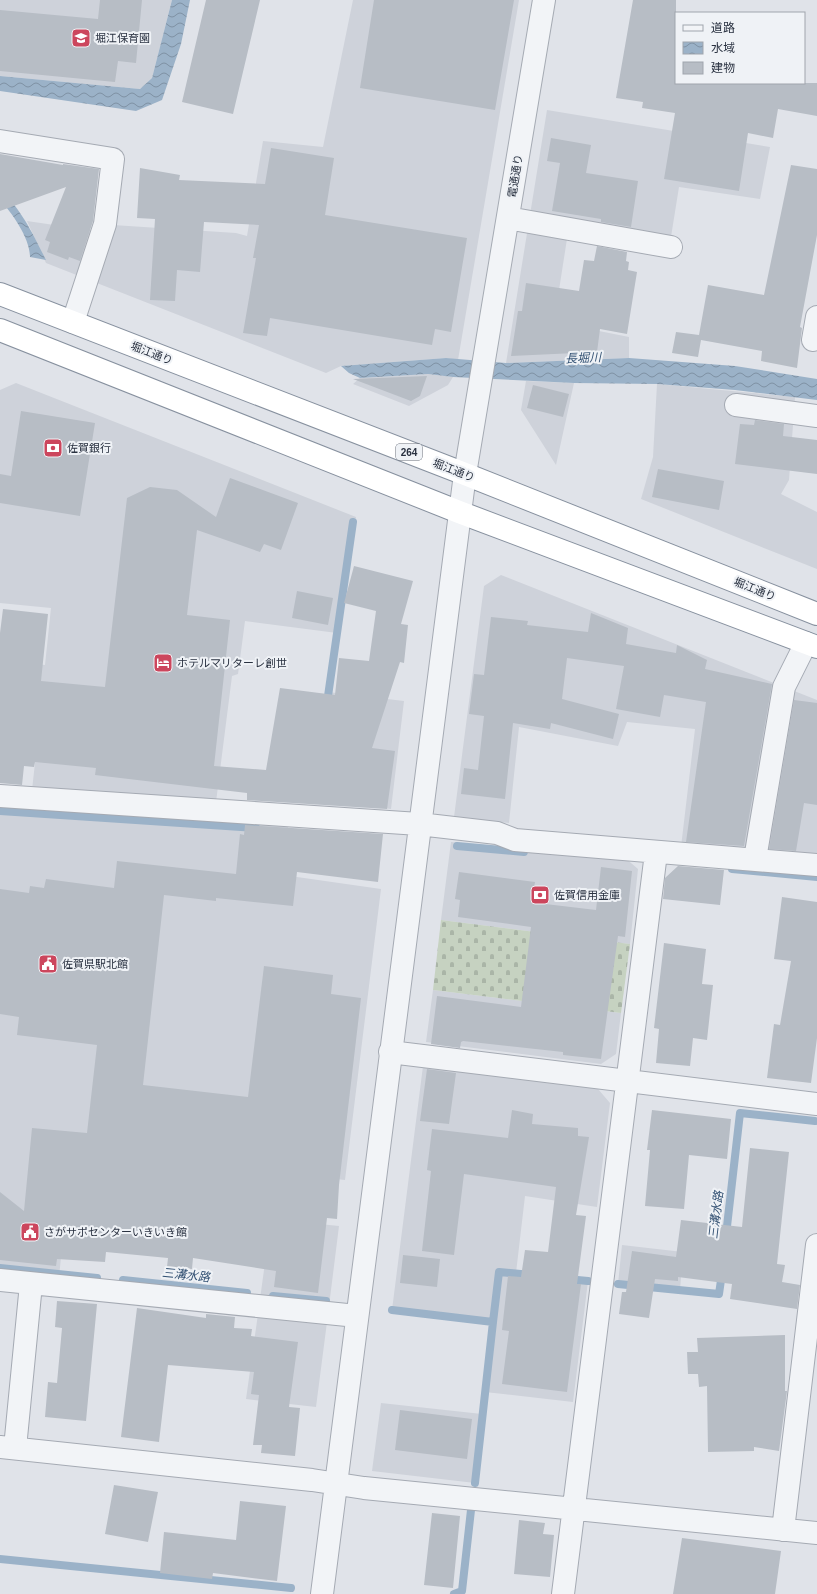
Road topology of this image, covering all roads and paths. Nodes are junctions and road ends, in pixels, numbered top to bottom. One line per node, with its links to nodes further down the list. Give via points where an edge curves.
1 (544, 0): 3 (street, 電通通り)
2 (0, 141): 7 (street, via 113,159 105,224)
3 (508, 218): 4 (street); 12 (street, 電通通り)
4 (671, 247)
5 (0, 294): 7 (highway, 堀江通り / 264)
6 (817, 317): 9 (street)
7 (73, 322): 12 (highway, 堀江通り / 264)
8 (0, 330): 13 (highway)
9 (813, 340)
10 (736, 405): 11 (street)
11 (817, 416)
12 (465, 474): 13 (street, 電通通り); 14 (highway, 堀江通り / 264)
13 (459, 512): 15 (highway); 17 (street, 電通通り)
14 (817, 614)
15 (811, 645): 19 (street, via 784,688)
16 (0, 796): 17 (street)
17 (419, 824): 18 (street, via 497,833 515,840); 21 (street, 電通通り)
18 (656, 852): 19 (street); 22 (street)
19 (755, 859): 20 (street)
20 (817, 866)
21 (390, 1052): 22 (street); 27 (street, 電通通り)
22 (628, 1081): 23 (street); 30 (street)
23 (817, 1104)
24 (817, 1245): 31 (street)
25 (0, 1280): 26 (street)
26 (31, 1284): 27 (street); 28 (street)
27 (357, 1316): 29 (street, 電通通り)
28 (7, 1447): 29 (street)
29 (336, 1483): 30 (street, via 364,1488); 33 (street, 電通通り)
30 (574, 1508): 31 (street); 34 (street)
31 (783, 1530): 32 (street)
32 (817, 1533)
33 (322, 1594)
34 (564, 1594)

